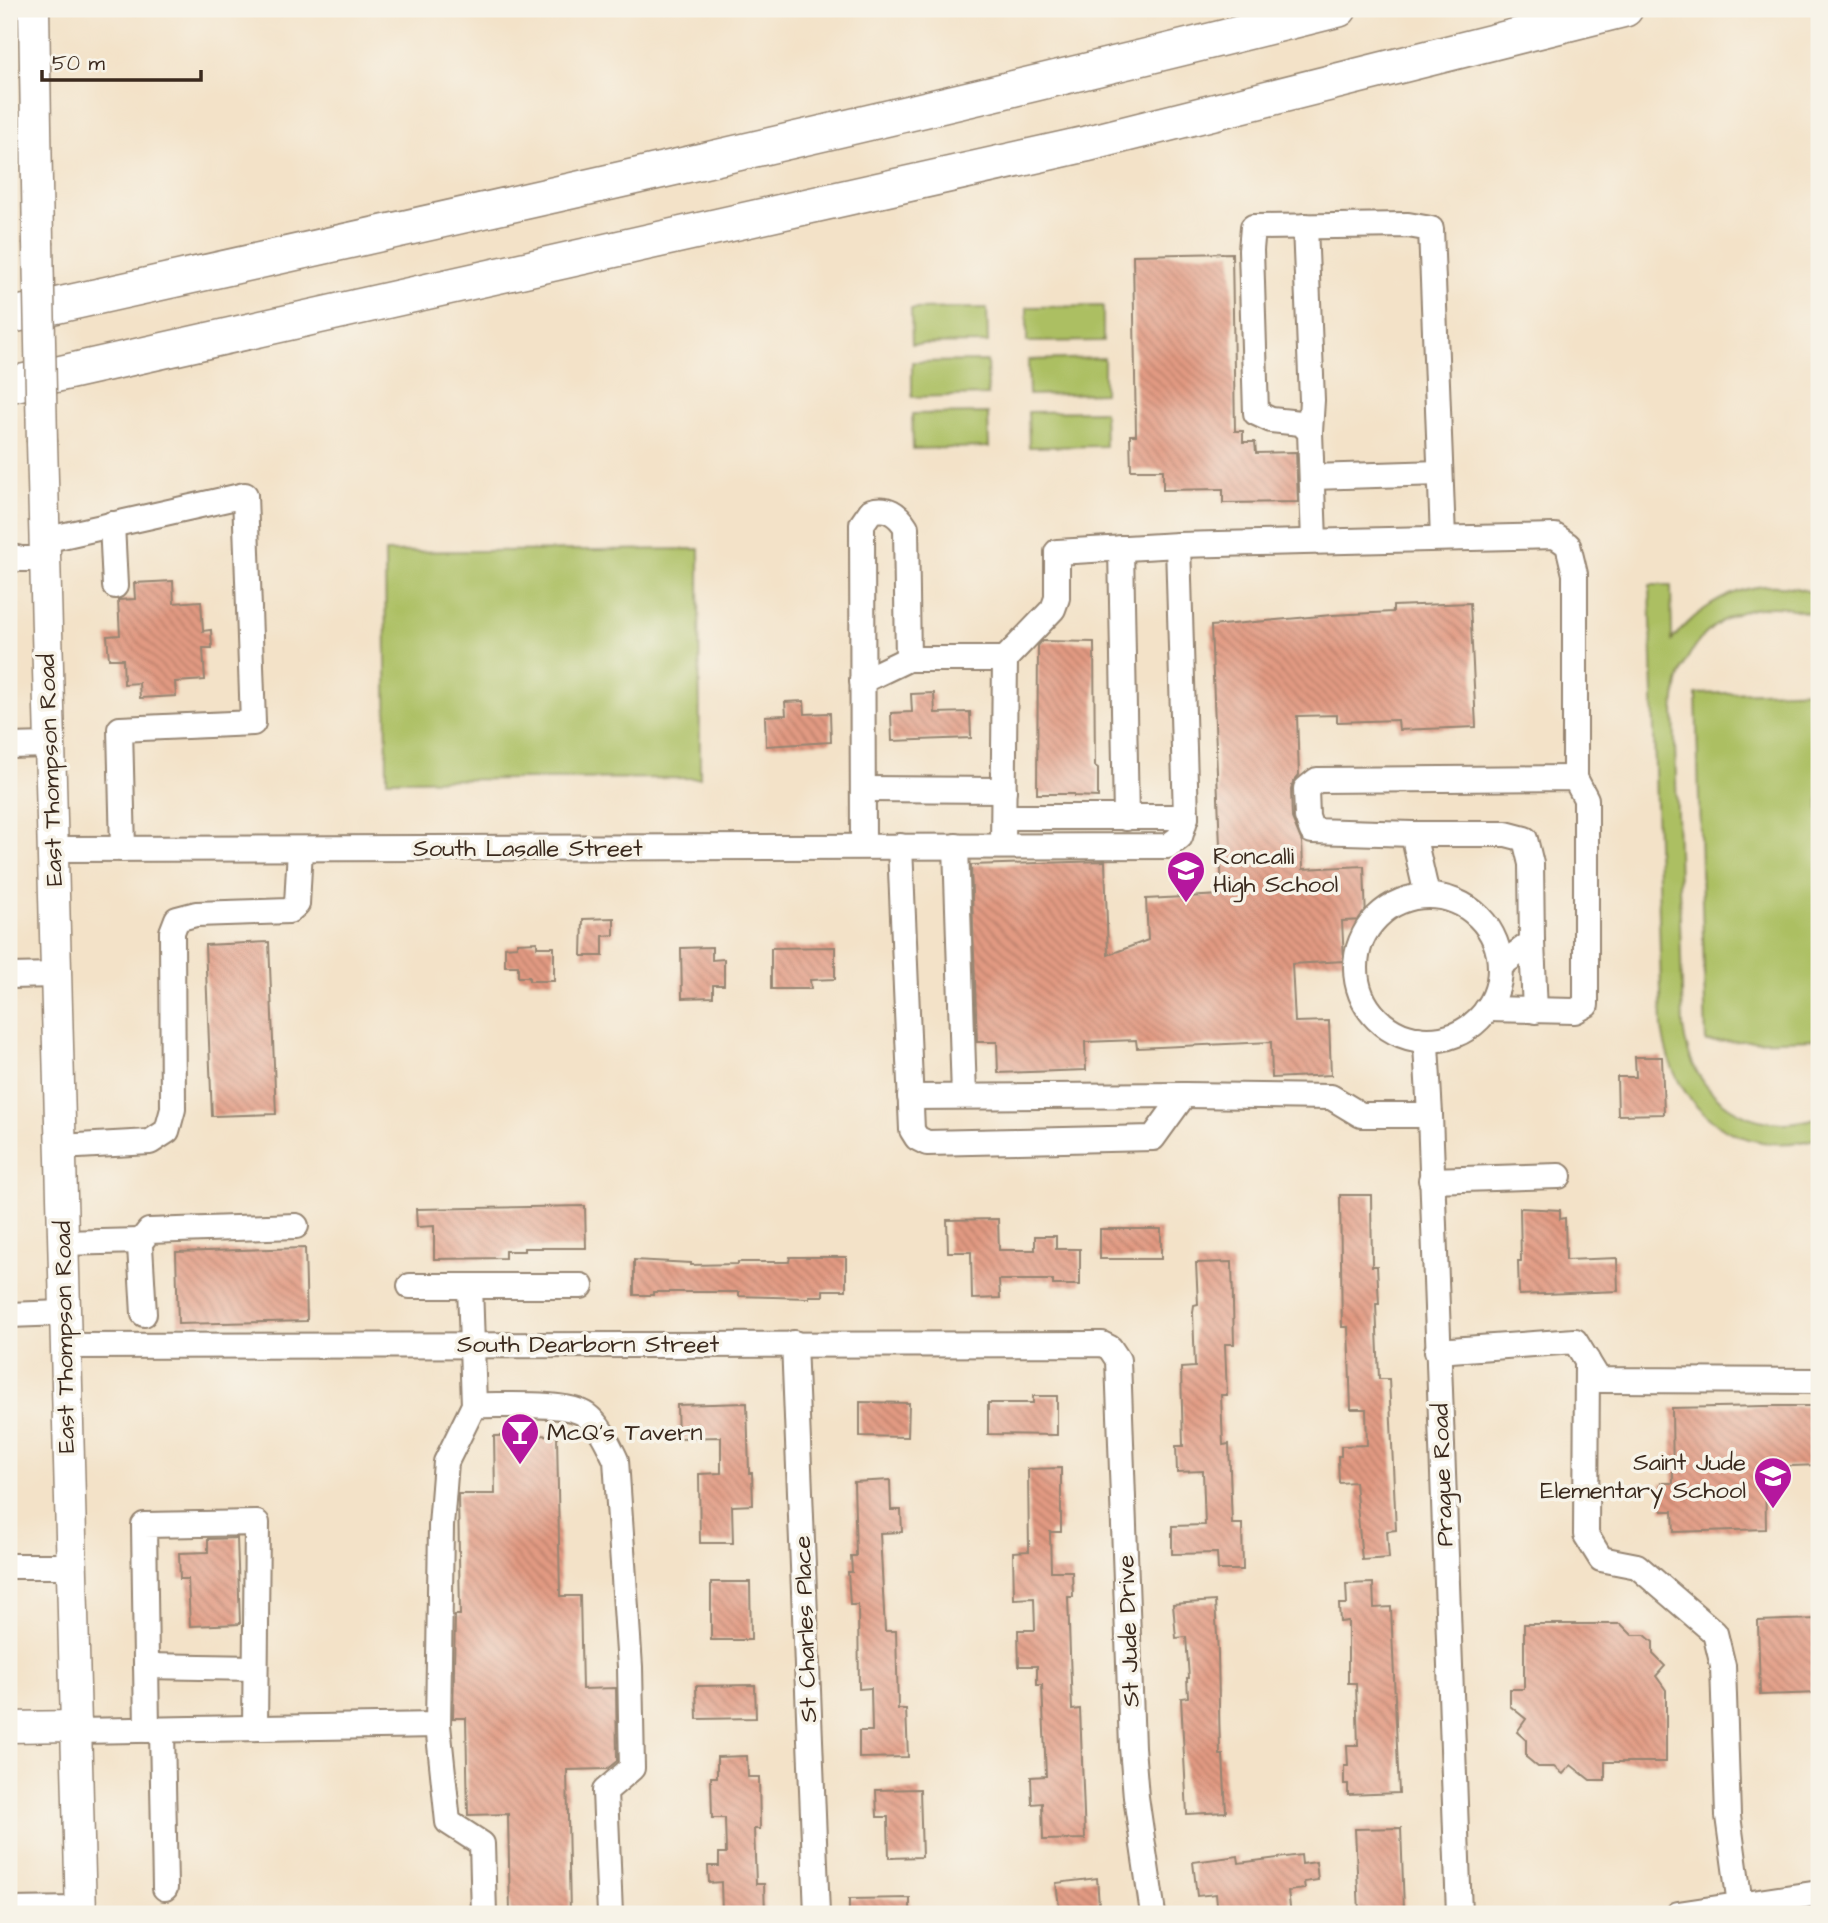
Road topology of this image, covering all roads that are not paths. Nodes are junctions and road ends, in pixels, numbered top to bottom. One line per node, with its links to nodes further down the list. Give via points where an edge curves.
1 (34, 9): 15 (main road, East Thompson Road, bridge)
2 (1339, 9): 5 (highway, via 1069,77)
3 (1625, 9): 6 (highway, via 1072,147)
4 (1305, 226): 7 (street); 7 (street, via 1253,227 1251,250 1256,413 1271,420 1301,423); 8 (street, via 1431,229)
5 (9, 316)
6 (9, 385)
7 (1310, 432): 9 (street)
8 (1440, 474): 9 (street); 11 (street)
9 (1312, 477): 12 (street)
10 (112, 524): 15 (street); 17 (street); 35 (street, via 245,495 253,723 120,729)
11 (1443, 538): 12 (street); 23 (street, via 1555,536 1568,545 1575,574)
12 (1314, 541): 13 (street)
13 (1178, 545): 14 (street); 27 (street)
14 (1121, 548): 19 (street, via 1057,552 1053,609); 28 (street)
15 (44, 549): 16 (street, via 21,559); 22 (main road, East Thompson Road)
16 (9, 556)
17 (115, 586)
18 (908, 659): 19 (street); 20 (street); 20 (street, via 906,527 891,511 871,510 862,524)
19 (1004, 659): 25 (street)
20 (862, 681): 24 (street)
21 (9, 746): 22 (street)
22 (49, 746): 34 (main road, East Thompson Road)
23 (1575, 778): 29 (street, via 1317,780 1306,789 1312,831); 43 (street, via 1586,799 1586,1005 1575,1011)
24 (863, 789): 25 (street); 31 (street)
25 (1004, 790): 26 (street)
26 (1003, 817): 28 (street); 30 (street)
27 (1186, 817): 28 (street); 30 (street, South Lasalle Street, via 1180,837 1168,846)
28 (1126, 818)
29 (1413, 834): 37 (street); 38 (street, via 1506,834 1525,839 1531,864)
30 (1003, 845): 33 (street, South Lasalle Street)
31 (863, 846): 32 (street, South Lasalle Street); 36 (street, South Lasalle Street)
32 (900, 846): 33 (street, South Lasalle Street); 47 (street)
33 (956, 846): 46 (street)
34 (53, 849): 35 (street, South Lasalle Street); 41 (main road, East Thompson Road)
35 (123, 849): 36 (street, South Lasalle Street)
36 (300, 849): 49 (street, via 297,904 289,911 196,914 177,919 172,932 173,1109 167,1131 150,1142)
37 (1427, 895): 39 (street, via 1449,898 1478,916 1496,944); 44 (street, via 1386,908 1360,942 1356,963 1365,1004 1379,1021)
38 (1532, 942): 39 (street); 43 (street)
39 (1500, 966): 42 (street, via 1497,989)
40 (9, 975): 41 (street)
41 (56, 975): 49 (main road, East Thompson Road)
42 (1487, 1009): 43 (street); 44 (street, via 1457,1034)
43 (1535, 1011)
44 (1418, 1040): 48 (street, Prague Road, via 1426,1045)
45 (1184, 1095): 46 (street); 47 (street, via 1153,1138 927,1143 912,1130); 48 (street, via 1331,1097 1361,1115)
46 (964, 1096): 47 (street)
47 (911, 1097)
48 (1430, 1115): 51 (street, Prague Road)
49 (60, 1147): 54 (main road, East Thompson Road)
50 (1559, 1176): 51 (street)
51 (1431, 1180): 65 (street, Prague Road)
52 (296, 1226): 53 (street, via 149,1231)
53 (141, 1241): 54 (street); 59 (street)
54 (62, 1243): 58 (main road, East Thompson Road)
55 (410, 1286): 56 (street)
56 (470, 1286): 57 (street); 62 (street)
57 (581, 1286)
58 (63, 1313): 60 (street); 63 (main road, East Thompson Road)
59 (144, 1314)
60 (9, 1315)
61 (794, 1343): 62 (street, South Dearborn Street); 64 (street, South Dearborn Street, via 1102,1343); 85 (street, St Charles Place)
62 (471, 1344): 63 (street, South Dearborn Street); 68 (street)
63 (64, 1346): 70 (main road, East Thompson Road)
64 (1110, 1348): 86 (street, St Jude Drive, via 1118,1360 1132,1747)
65 (1437, 1351): 66 (street, via 1575,1341); 87 (street, Prague Road)
66 (1587, 1360): 67 (street, via 1599,1380); 80 (street, via 1586,1535 1601,1559 1637,1566 1715,1633 1723,1666 1728,1816)
67 (1819, 1381)
68 (474, 1405): 73 (street, via 446,1462); 84 (street, via 563,1407 585,1413 602,1432 615,1460 630,1667 632,1769 605,1791)
69 (9, 1566): 70 (street)
70 (71, 1566): 76 (main road, East Thompson Road)
71 (146, 1666): 72 (street); 72 (street, via 144,1525 257,1523); 77 (street)
72 (255, 1668): 75 (street)
73 (438, 1725): 75 (street); 83 (street, via 448,1822 482,1844)
74 (9, 1727): 76 (main road)
75 (255, 1728): 77 (street)
76 (75, 1729): 77 (street); 82 (main road)
77 (154, 1730): 78 (street)
78 (165, 1888)
79 (1819, 1893): 80 (street)
80 (1740, 1905): 88 (street)
81 (9, 1910): 82 (street)
82 (81, 1912)
83 (484, 1914)
84 (610, 1914)
85 (817, 1914)
86 (1153, 1914)
87 (1459, 1914)
88 (1678, 1914)

